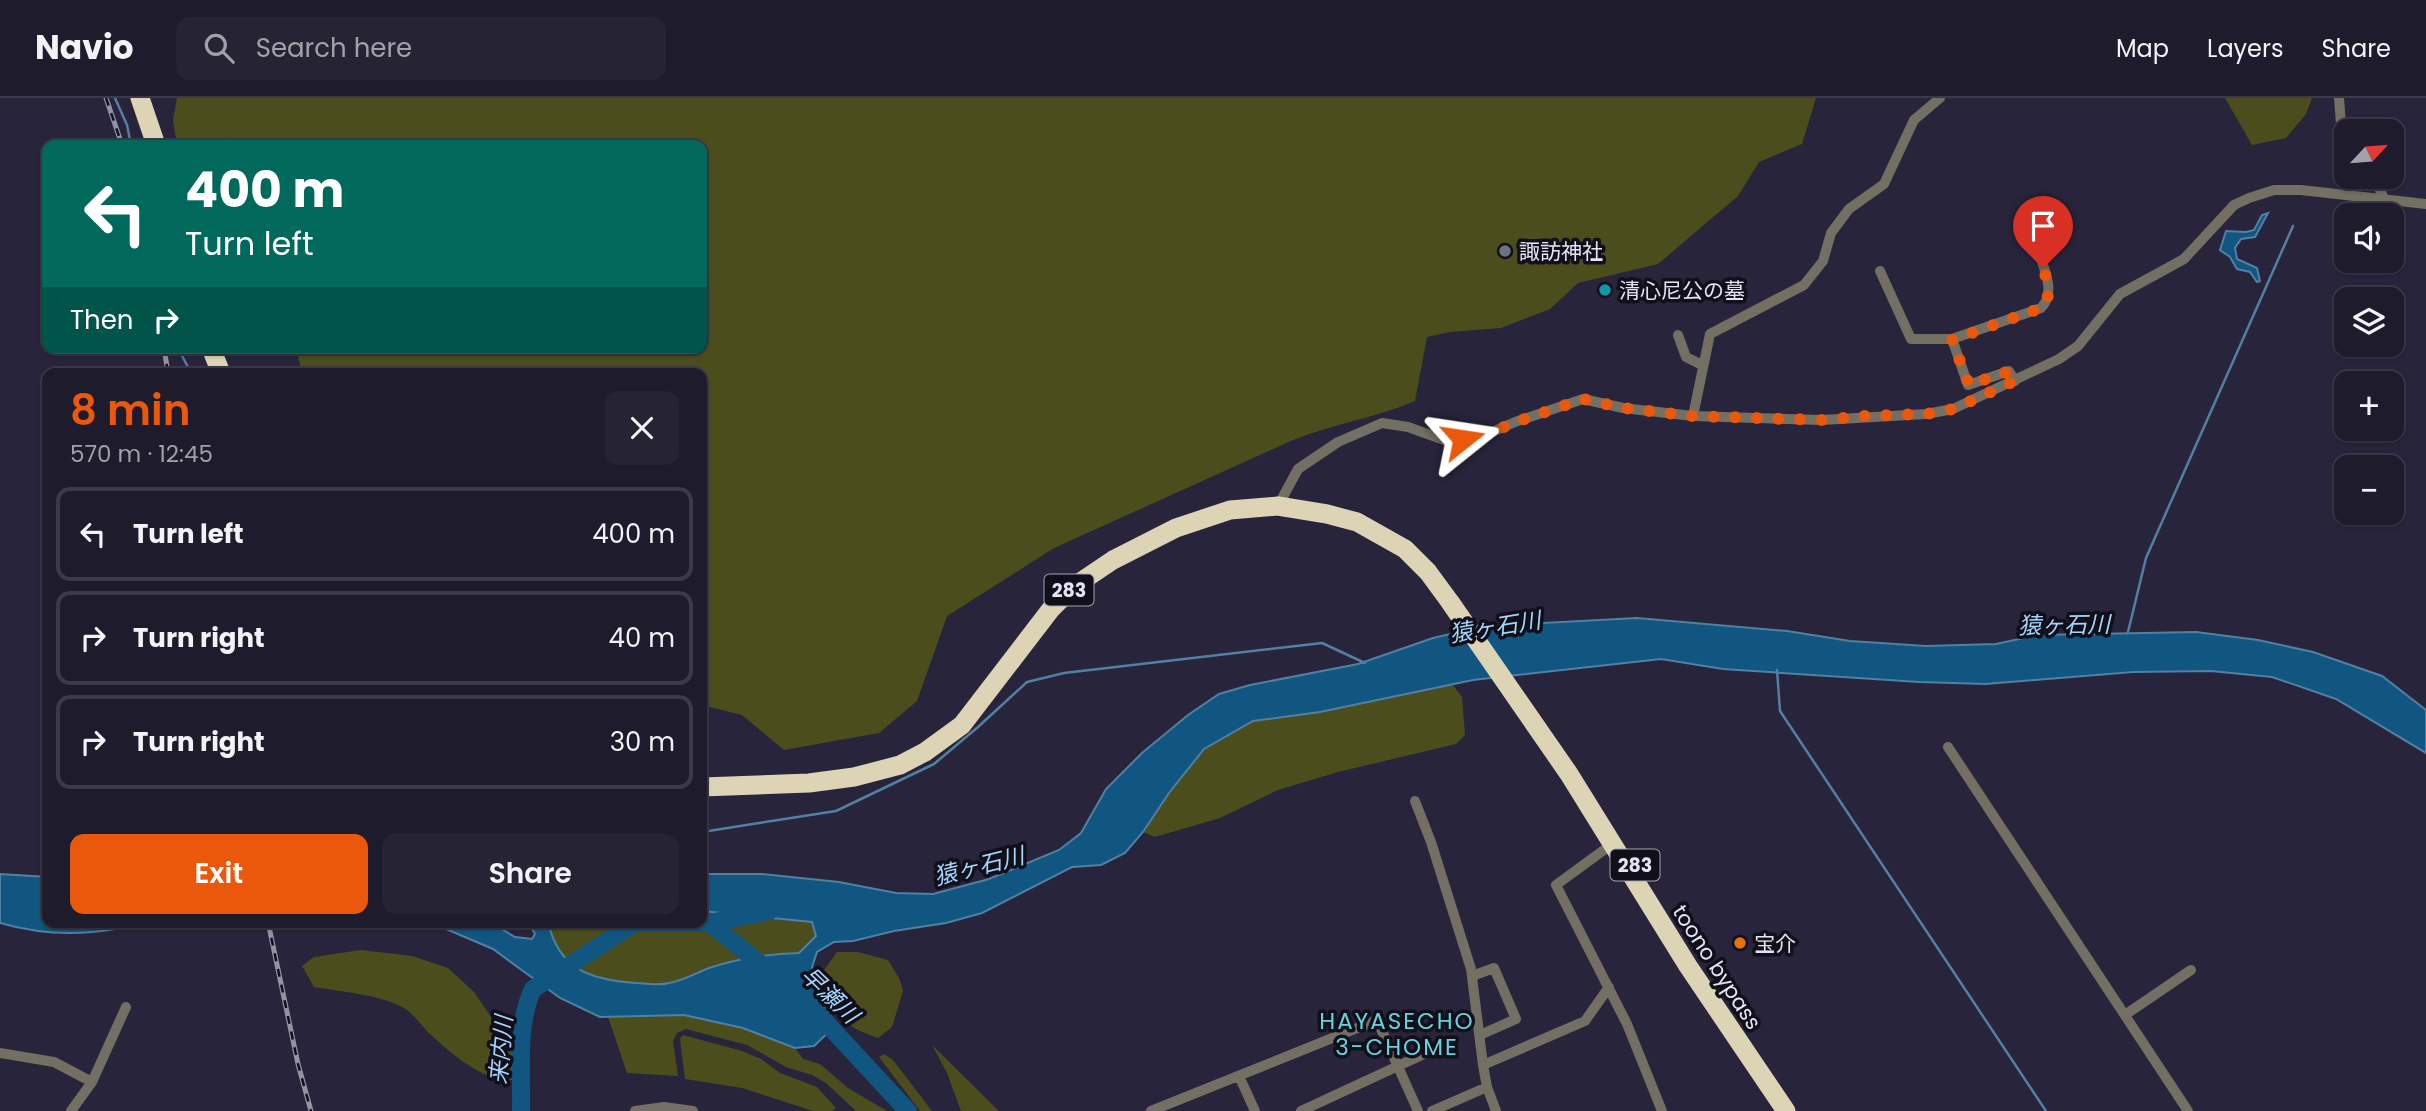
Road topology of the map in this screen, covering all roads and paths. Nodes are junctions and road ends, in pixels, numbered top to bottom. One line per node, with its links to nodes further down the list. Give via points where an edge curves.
1 (140, 98): 5 (highway)
2 (1940, 98): 13 (street, via 1914,120 1884,184 1849,209 1831,233 1823,261 1804,285 1710,334)
3 (2339, 98): 4 (street)
4 (2341, 119)
5 (154, 140)
6 (2379, 189): 7 (street)
7 (2384, 198): 8 (street); 14 (street, via 2274,190 2234,205 2184,259 2120,294 2078,346)
8 (2426, 204)
9 (2037, 248): 12 (street, via 2050,289 2048,301 2041,308)
10 (1880, 271): 12 (street, via 1911,339)
11 (1678, 335): 13 (street, via 1686,357)
12 (1952, 340): 14 (street, via 1969,385 2009,371)
13 (1702, 365): 15 (street)
14 (2015, 381): 15 (street, via 1953,409 1926,414 1822,420)
15 (1693, 416): 16 (street, via 1583,399 1478,438 1447,441 1382,423 1338,442 1298,469)
16 (1278, 506): 18 (highway, toono bypass / 283, via 1356,522 1405,549 1428,572); 19 (highway, toono bypass / 283, via 1230,510 1176,528 1113,559 1073,587 1052,609 962,725 900,765 809,783)
17 (1948, 747): 26 (street)
18 (1569, 774): 21 (highway, toono bypass / 283); 47 (highway, toono bypass / 283, via 1679,928)
19 (707, 787)
20 (1415, 801): 23 (street)
21 (1612, 844): 24 (street, via 1556,885); 46 (highway, toono bypass / 283)
22 (2191, 970): 26 (street)
23 (1472, 976): 27 (street); 27 (street, via 1494,968 1516,1019)
24 (1609, 987): 30 (street, via 1585,1021); 45 (street)
25 (126, 1007): 33 (street)
26 (2125, 1015): 48 (street)
27 (1480, 1035): 30 (street)
28 (1452, 1041): 31 (street)
29 (0, 1053): 33 (street, via 54,1062)
30 (1483, 1065): 34 (street)
31 (1398, 1066): 32 (street, via 1377,1020); 41 (street); 42 (street)
32 (1239, 1076): 35 (street); 40 (street)
33 (92, 1082): 36 (street)
34 (1487, 1087): 43 (street); 44 (street)
35 (1175, 1107): 39 (street)
36 (71, 1111)
37 (635, 1111): 38 (street, via 664,1107)
38 (693, 1111)
39 (1151, 1111)
40 (1255, 1111)
41 (1301, 1111)
42 (1418, 1111)
43 (1432, 1111)
44 (1496, 1111)
45 (1662, 1111)
46 (1786, 1111)
47 (1799, 1111)
48 (2188, 1111)

